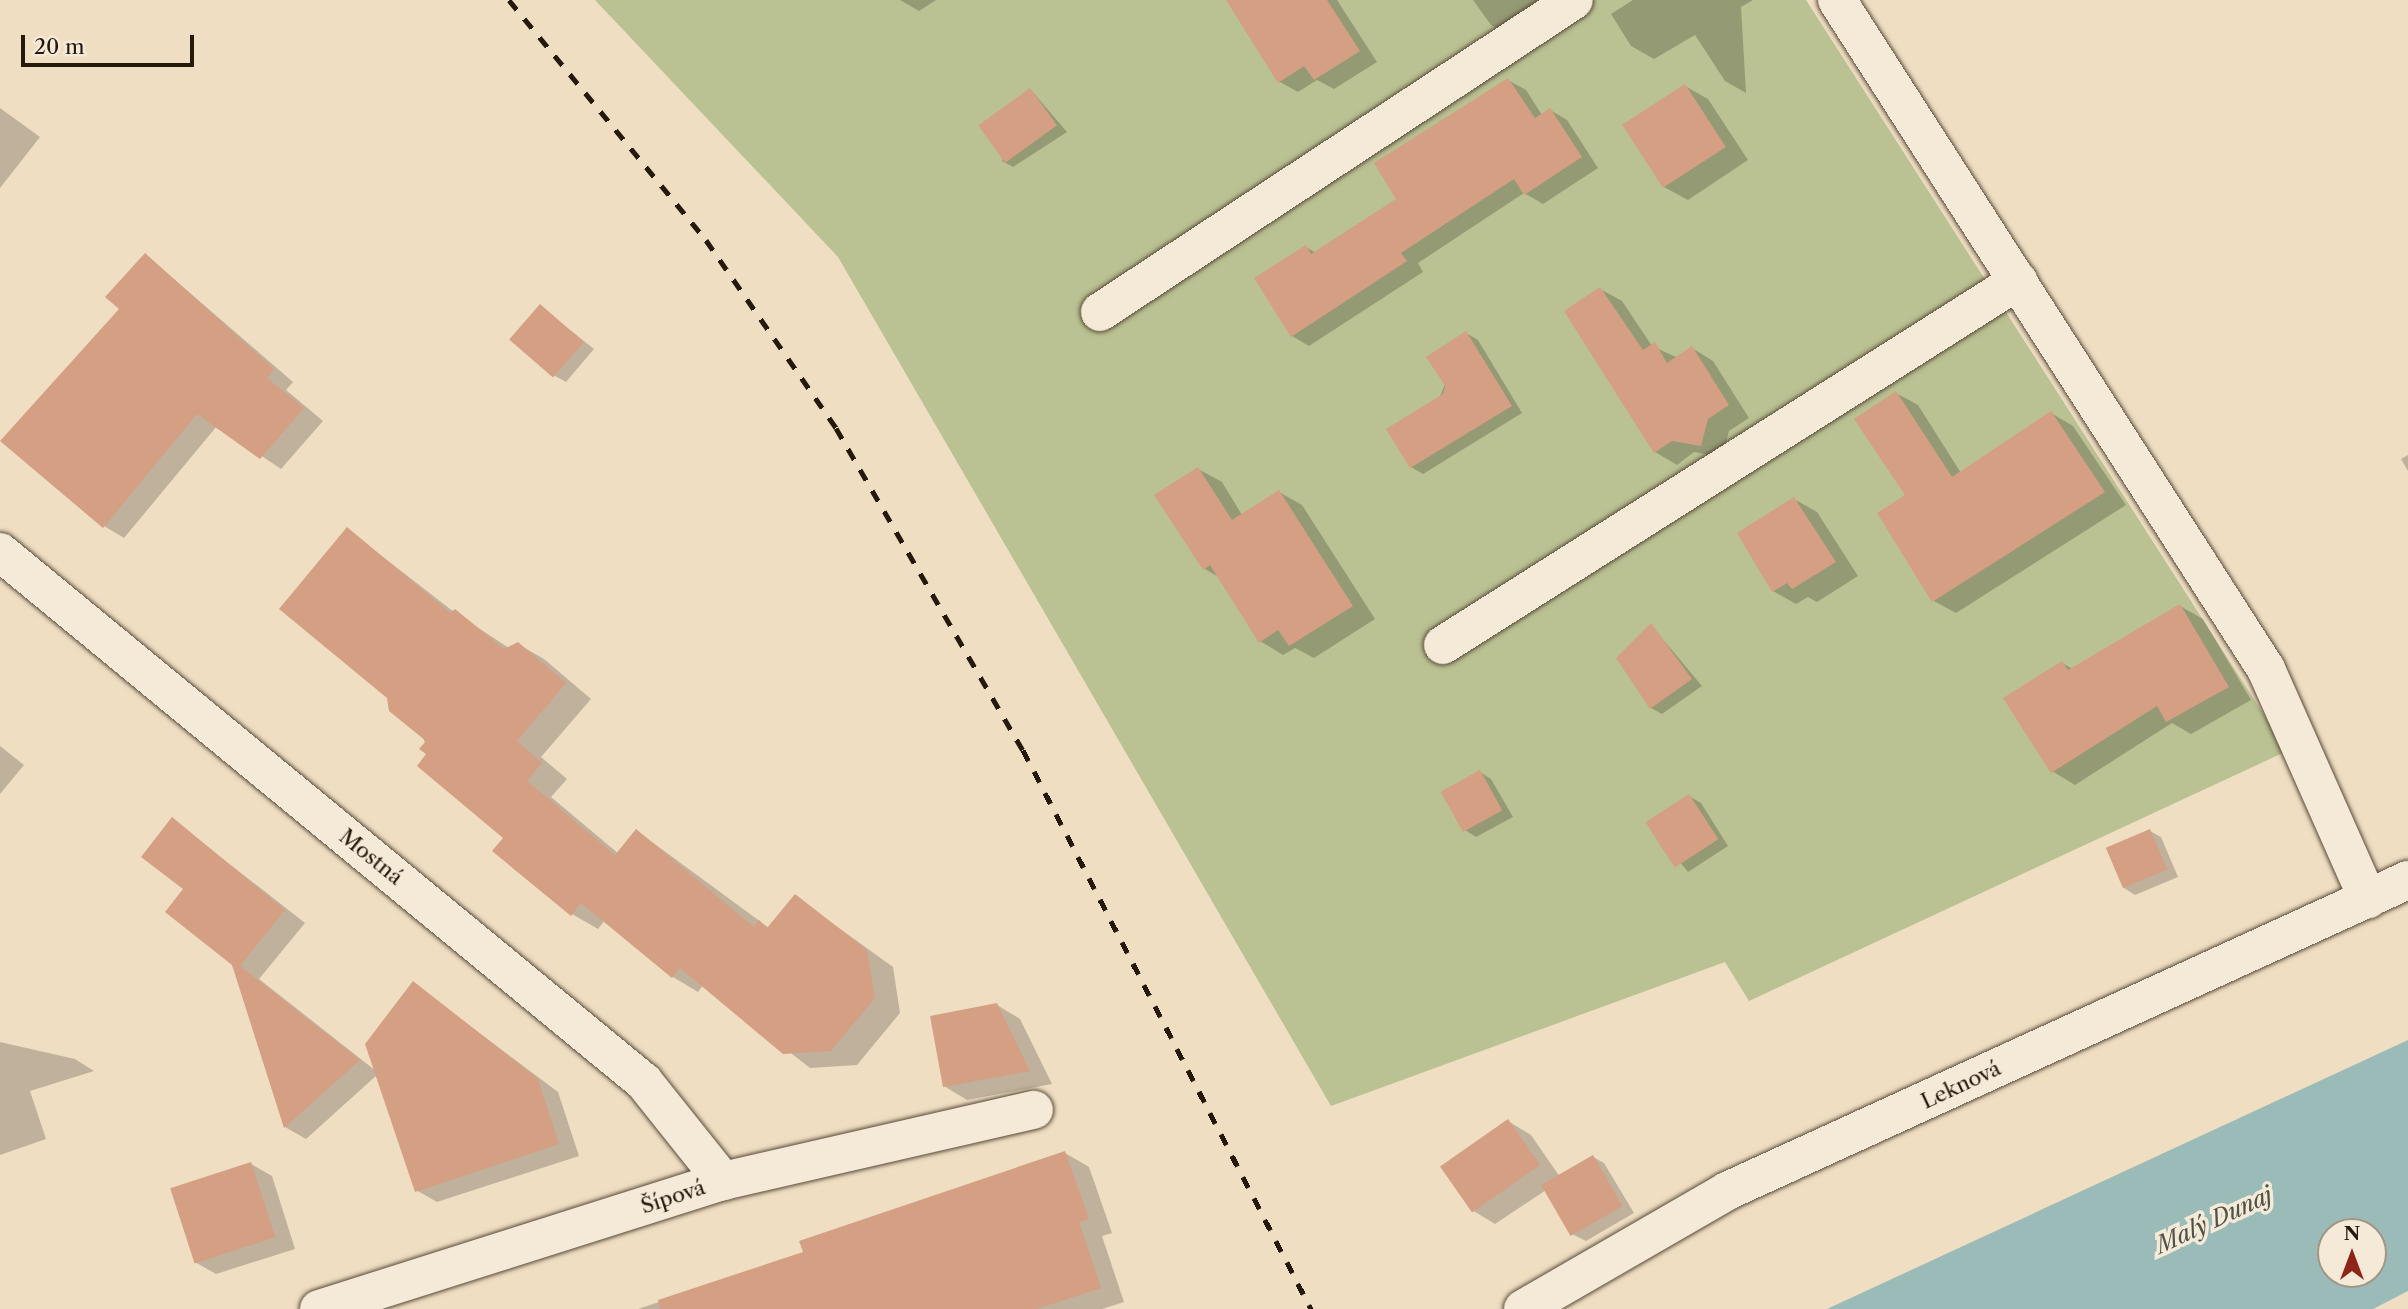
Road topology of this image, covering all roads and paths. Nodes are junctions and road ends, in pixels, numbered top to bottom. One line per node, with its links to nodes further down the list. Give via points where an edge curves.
1 (1574, 0): 4 (street)
2 (1838, 0): 3 (street)
3 (2018, 281): 6 (street); 8 (street, via 2266,668)
4 (1100, 312)
5 (0, 552): 10 (street, Mostná, via 644,1083)
6 (1443, 645)
7 (2408, 880): 8 (street, Leknová)
8 (2368, 899): 12 (street, Leknová, via 1727,1192)
9 (1034, 1110): 10 (street, Šípová)
10 (723, 1181): 11 (street, Šípová)
11 (319, 1309)
12 (1523, 1309)

